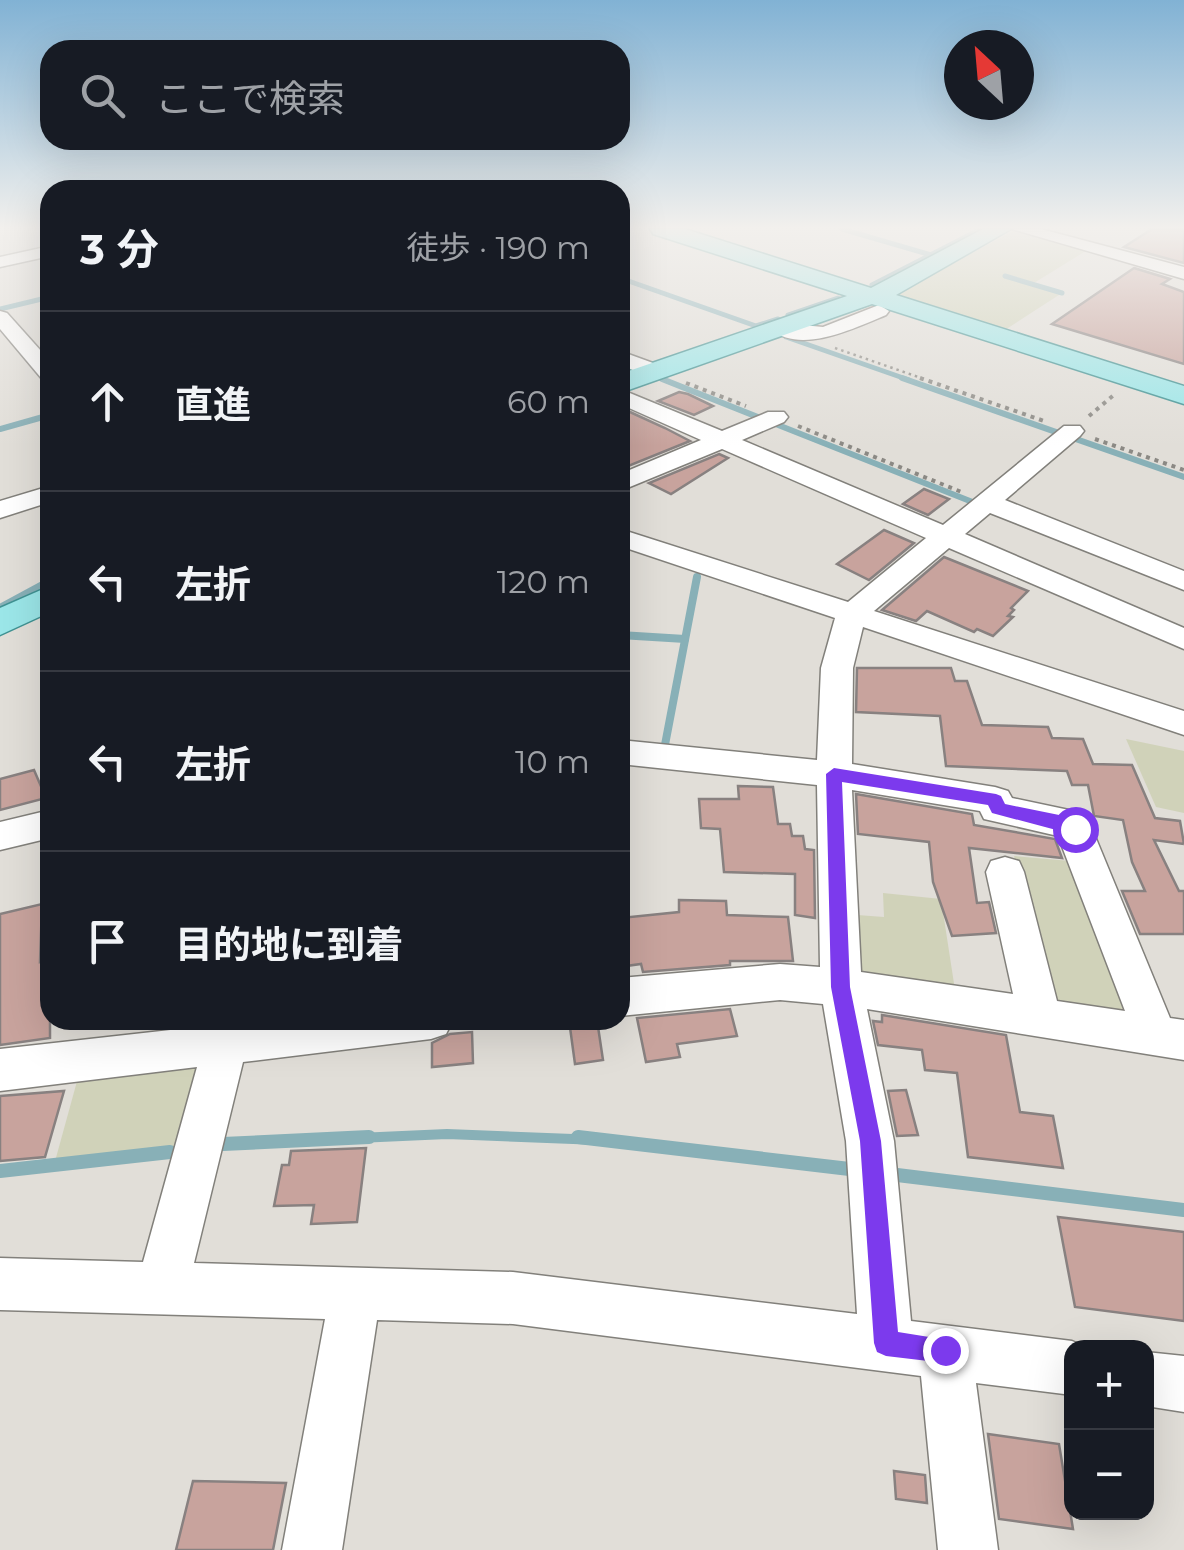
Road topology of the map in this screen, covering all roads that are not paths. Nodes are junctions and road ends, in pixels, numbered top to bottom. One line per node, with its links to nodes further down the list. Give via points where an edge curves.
1 (867, 301): 3 (main road)
2 (880, 301): 3 (main road)
3 (875, 304): 7 (main road); 9 (main road)
4 (0, 318): 5 (street)
5 (33, 355)
6 (630, 361): 7 (street)
7 (656, 372): 8 (main road)
8 (630, 381)
9 (1184, 395)
10 (630, 400): 13 (street)
11 (770, 420): 13 (street)
12 (1069, 434): 16 (street)
13 (724, 440): 14 (street); 18 (street)
14 (630, 479)
15 (40, 501): 17 (street)
16 (981, 506): 18 (street); 20 (street)
17 (0, 510)
18 (947, 537): 22 (street); 24 (street)
19 (630, 540): 22 (street)
20 (1184, 582)
21 (40, 602): 23 (main road)
22 (852, 617): 25 (street); 27 (street, via 836,668)
23 (0, 624)
24 (1184, 639)
25 (1184, 723)
26 (630, 753): 27 (street)
27 (834, 774): 31 (street); 36 (street, via 996,800 998,809 1069,824)
28 (40, 826): 29 (street)
29 (0, 836)
30 (1004, 872): 33 (street)
31 (840, 987): 32 (street, via 780,982); 33 (street); 41 (street, via 870,1141)
32 (630, 996)
33 (1040, 1018): 36 (street)
34 (274, 1030): 35 (street)
35 (227, 1033): 37 (street); 39 (street)
36 (1170, 1038)
37 (0, 1070)
38 (0, 1284): 39 (street)
39 (162, 1288): 40 (street)
40 (355, 1296): 41 (street, via 513,1298); 46 (street)
41 (886, 1343): 42 (street)
42 (945, 1350): 43 (street); 47 (street)
43 (1064, 1367)
44 (1154, 1379): 45 (street)
45 (1184, 1384)
46 (312, 1550)
47 (968, 1550)

